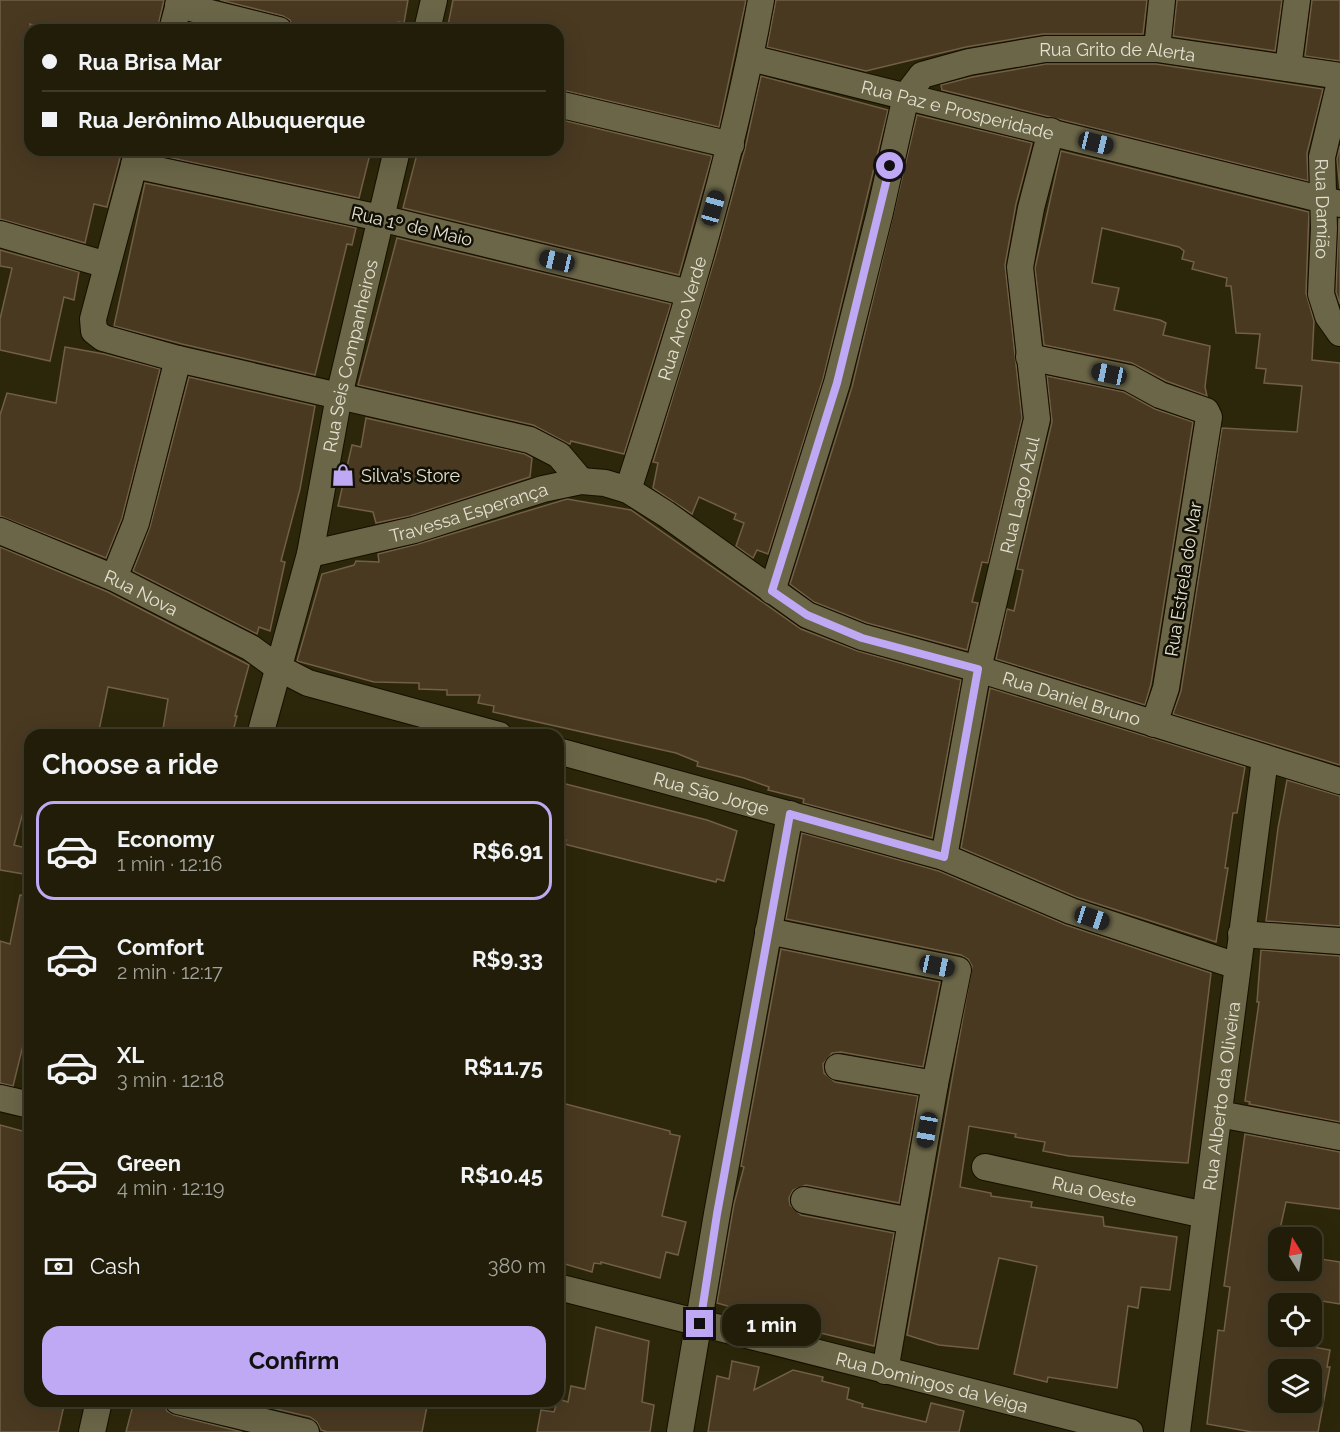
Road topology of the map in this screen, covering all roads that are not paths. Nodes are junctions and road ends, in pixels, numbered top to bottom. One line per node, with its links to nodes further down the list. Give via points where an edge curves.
1 (434, 0): 8 (street)
2 (761, 0): 10 (street, Rua Arco Verde)
3 (1162, 0): 9 (street)
4 (1297, 0): 11 (street)
5 (179, 3): 6 (street); 7 (street)
6 (174, 24)
7 (257, 24)
8 (428, 24)
9 (1157, 49): 11 (street, Rua Grito de Alerta); 14 (street, Rua Grito de Alerta, via 1045,49 969,62 922,75)
10 (750, 58): 14 (street, Rua Paz e Prosperidade); 17 (street, Rua Arco Verde)
11 (1288, 68): 12 (street, Rua Grito de Alerta)
12 (1340, 76)
13 (1340, 82): 20 (street, Rua Damião, via 1322,157)
14 (906, 96): 16 (street, Rua Paz e Prosperidade); 34 (street, via 837,383)
15 (564, 105): 17 (street)
16 (1050, 132): 20 (street, Rua Paz e Prosperidade); 26 (street, Rua Lago Azul, via 1020,267)
17 (731, 145): 24 (street, Rua Arco Verde)
18 (396, 156): 21 (street, Rua Seis Companheiros)
19 (136, 158): 21 (street, Rua 1º de Maio); 23 (street)
20 (1331, 202): 25 (street, Rua Damião, via 1320,294)
21 (380, 218): 24 (street, Rua 1º de Maio); 28 (street, Rua Seis Companheiros)
22 (0, 234): 23 (street)
23 (106, 265): 27 (street, via 93,319 94,331 103,338)
24 (689, 293): 30 (street, Rua Arco Verde)
25 (1340, 333)
26 (1029, 357): 36 (street, Rua Lago Azul, via 1037,419); 37 (street, Rua Estrela do Mar, via 1129,378 1160,395 1206,411 1209,417 1166,688)
27 (178, 359): 28 (street); 33 (street, via 136,523)
28 (339, 396): 29 (street, via 530,440 559,455); 32 (street, Rua Seis Companheiros)
29 (581, 481): 30 (street, Travessa Esperança); 32 (street, Travessa Esperança, via 543,489 414,530)
30 (628, 490): 34 (street, Rua Daniel Bruno)
31 (0, 531): 33 (street, Rua Nova)
32 (310, 554): 35 (street, Rua Seis Companheiros)
33 (114, 578): 35 (street, Rua Nova, via 251,648)
34 (772, 591): 36 (street, Rua Daniel Bruno, via 807,615 862,638)
35 (276, 667): 38 (street, Rua Seis Companheiros); 39 (street, via 308,683)
36 (978, 669): 37 (street, Rua Daniel Bruno); 44 (street, Rua Lago Azul)
37 (1154, 724): 41 (street, Rua Daniel Bruno)
38 (261, 729)
39 (477, 729)
40 (564, 753): 43 (street, Rua São Jorge)
41 (1265, 759): 42 (street, Rua Daniel Bruno); 46 (street, Rua Alberto da Oliveira)
42 (1340, 781)
43 (790, 814): 44 (street, Rua São Jorge); 45 (street)
44 (944, 857): 48 (street, Rua São Jorge, via 1071,911)
45 (768, 931): 50 (street, via 958,970); 60 (street)
46 (1241, 934): 47 (street); 48 (street, Rua Alberto da Oliveira)
47 (1340, 941)
48 (1237, 966): 53 (street, Rua Alberto da Oliveira)
49 (838, 1067): 50 (street)
50 (935, 1084): 58 (street)
51 (0, 1098): 52 (street)
52 (24, 1104)
53 (1219, 1114): 54 (street); 57 (street, Rua Alberto da Oliveira)
54 (1340, 1137)
55 (985, 1167): 57 (street, Rua Oeste)
56 (804, 1200): 58 (street)
57 (1205, 1215): 68 (street, Rua Alberto da Oliveira)
58 (911, 1221): 61 (street)
59 (564, 1289): 60 (street, Rua Domingos da Veiga)
60 (700, 1324): 61 (street, Rua Domingos da Veiga); 66 (street)
61 (885, 1371): 67 (street, Rua Domingos da Veiga)
62 (98, 1407): 64 (street)
63 (203, 1407): 65 (street)
64 (92, 1432)
65 (306, 1432)
66 (680, 1432)
67 (1130, 1432)
68 (1177, 1432)

